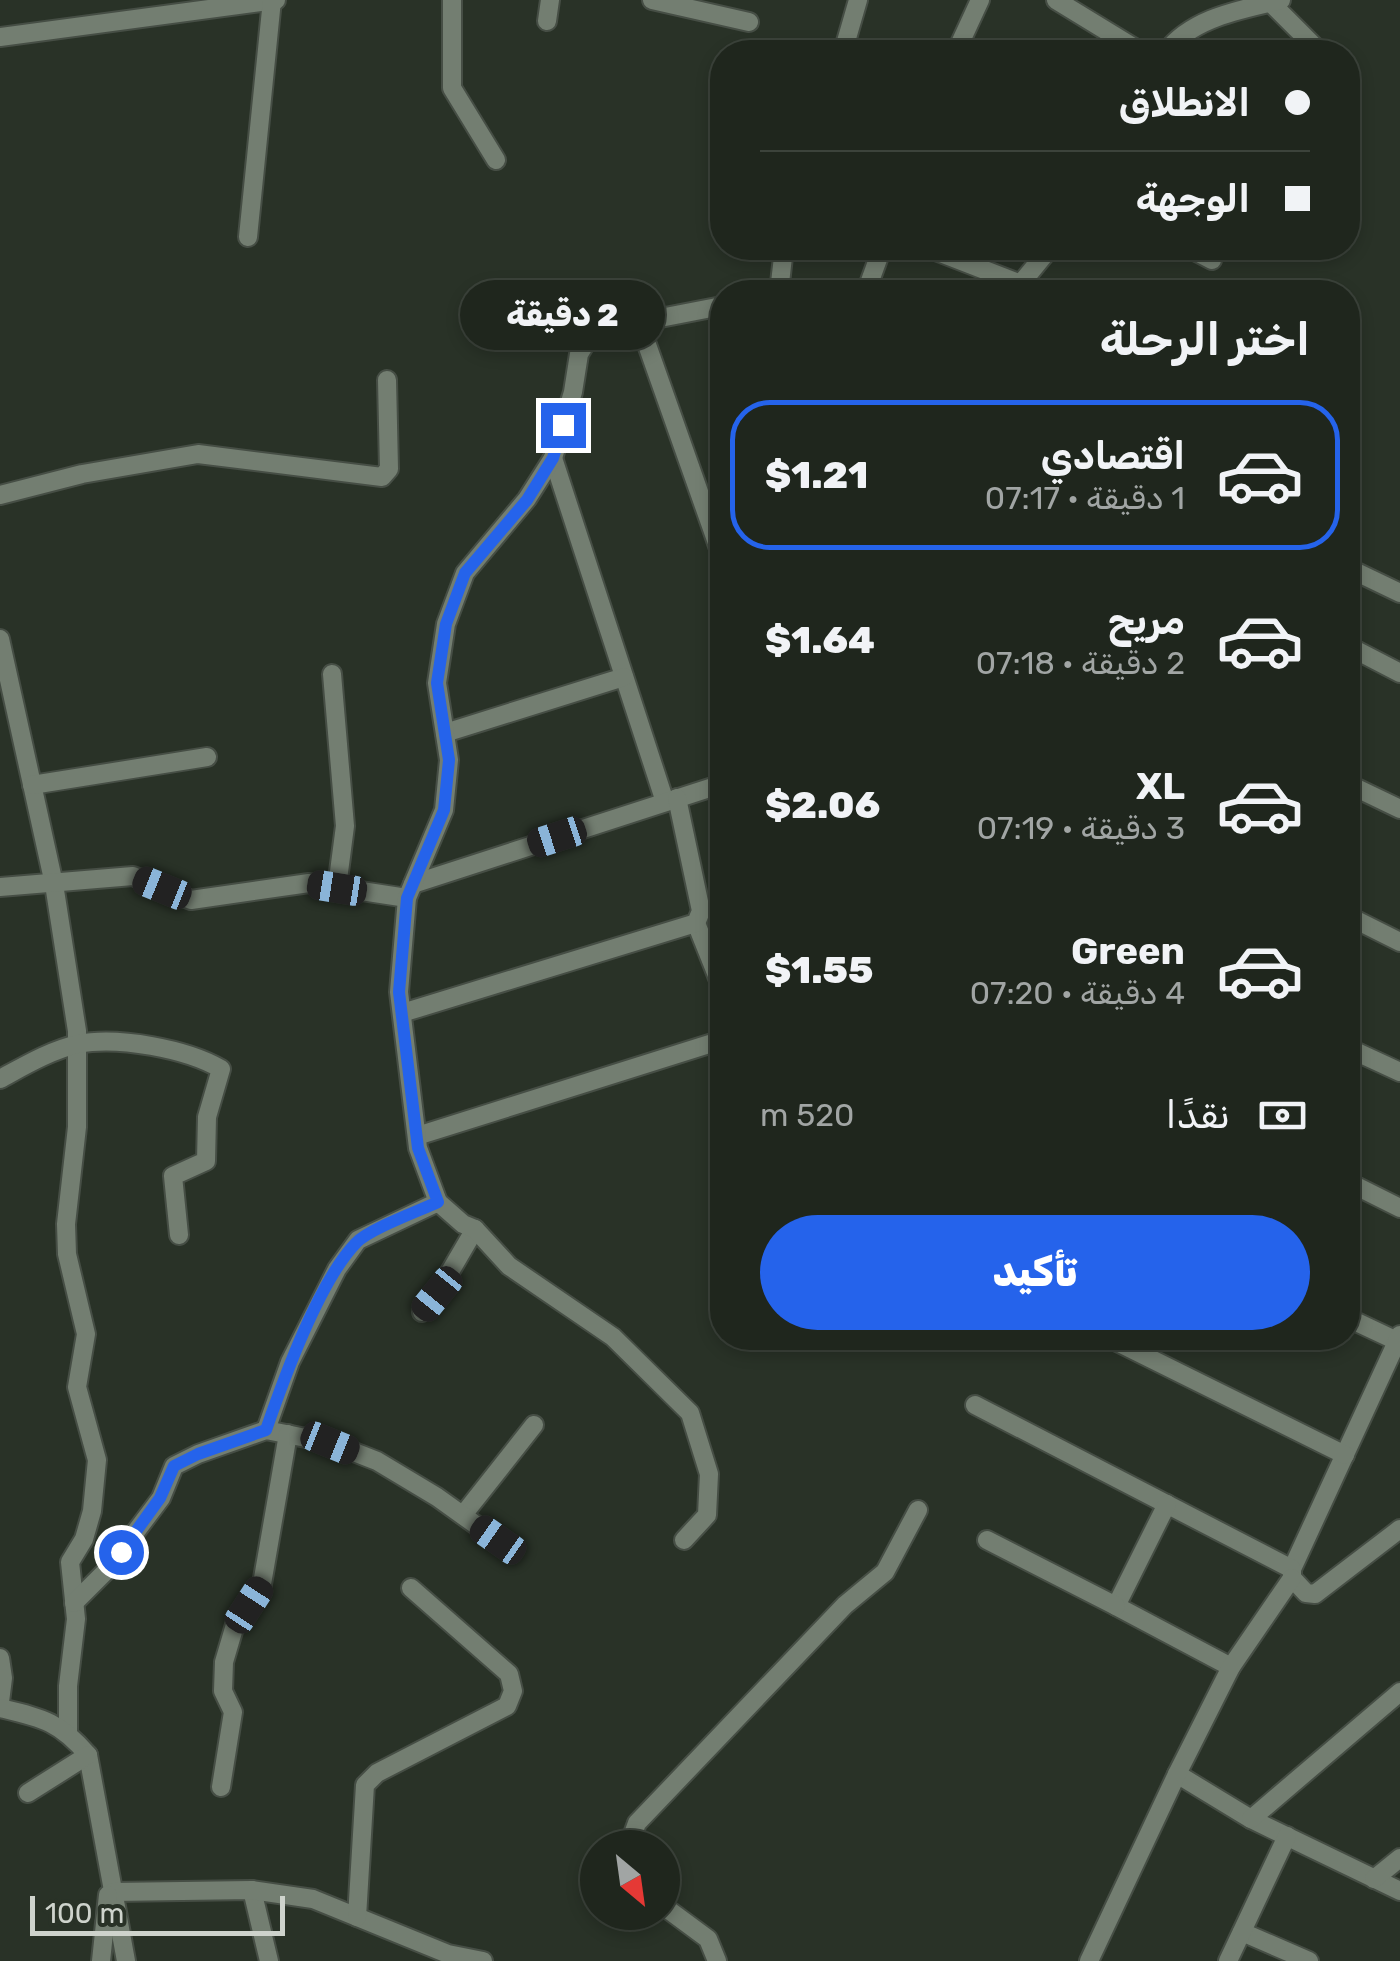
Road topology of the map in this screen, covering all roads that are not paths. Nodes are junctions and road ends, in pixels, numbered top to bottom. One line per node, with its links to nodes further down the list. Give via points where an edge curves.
1 (274, 0): 11 (street); 18 (street)
2 (452, 0): 17 (street, via 452,88)
3 (550, 0): 9 (street)
4 (652, 0): 10 (street)
5 (858, 0): 12 (street)
6 (980, 0): 13 (street)
7 (1056, 0): 14 (street)
8 (1274, 1): 15 (street, via 1204,23); 16 (street)
9 (547, 20)
10 (749, 22)
11 (0, 36)
12 (846, 40)
13 (962, 40)
14 (1121, 40)
15 (1179, 40)
16 (1309, 40)
17 (496, 160)
18 (248, 238)
19 (955, 260): 20 (street)
20 (1000, 280)
21 (710, 308): 22 (street)
22 (639, 322): 24 (street, via 593,331 579,354); 26 (street)
23 (386, 380): 25 (street, via 389,470 382,478 198,454)
24 (553, 458): 33 (street); 34 (street, via 465,573 446,624 437,683)
25 (0, 495)
26 (710, 523)
27 (1360, 574): 28 (street)
28 (1400, 593)
29 (0, 639): 36 (street)
30 (1360, 652): 31 (street)
31 (1400, 673)
32 (332, 674): 43 (street, via 345,826)
33 (624, 677): 34 (street); 39 (street)
34 (445, 733): 44 (street, via 444,810)
35 (207, 757): 36 (street)
36 (32, 786): 41 (street)
37 (710, 788): 39 (street)
38 (1360, 790): 40 (street)
39 (671, 800): 44 (street); 46 (street, via 701,910)
40 (1400, 808)
41 (54, 884): 42 (street); 43 (street, via 133,876 191,900 309,883); 50 (street)
42 (0, 887)
43 (337, 888): 44 (street)
44 (410, 891): 49 (street)
45 (1360, 922): 47 (street)
46 (696, 923): 48 (street); 49 (street)
47 (1400, 942)
48 (710, 958)
49 (402, 1013): 55 (street)
50 (77, 1044): 54 (street); 60 (street, via 111,1042 198,1056 221,1068 208,1117 206,1161 174,1176); 79 (street, via 66,1254 86,1334 77,1387 97,1460 92,1511 70,1562)
51 (710, 1044): 55 (street)
52 (1360, 1054): 53 (street)
53 (1400, 1072)
54 (0, 1078)
55 (417, 1136): 57 (street)
56 (1360, 1188): 58 (street)
57 (438, 1202): 59 (street); 67 (street, via 358,1240 290,1362)
58 (1400, 1208)
59 (474, 1229): 61 (street); 75 (street, via 510,1266 613,1338 690,1412 708,1474 707,1515)
60 (179, 1234)
61 (422, 1312)
62 (1360, 1323): 63 (street)
63 (1399, 1338): 69 (street)
64 (1134, 1350): 69 (street)
65 (974, 1405): 70 (street)
66 (534, 1425): 72 (street)
67 (266, 1430): 68 (street); 79 (street, via 174,1466 125,1546)
68 (288, 1434): 72 (street, via 376,1461); 88 (street, via 262,1584 237,1618 224,1662 222,1691 233,1712)
69 (1345, 1455): 77 (street)
70 (1167, 1504): 77 (street); 80 (street)
71 (918, 1510): 91 (street, via 885,1572 845,1606)
72 (463, 1516): 74 (street)
73 (1400, 1529): 77 (street, via 1315,1594 1306,1594)
74 (498, 1540)
75 (684, 1540)
76 (987, 1540): 80 (street)
77 (1292, 1573): 82 (street)
78 (412, 1588): 98 (street, via 509,1674 513,1691 507,1706 365,1785)
79 (74, 1603): 85 (street)
80 (1116, 1606): 82 (street)
81 (0, 1658): 84 (street)
82 (1232, 1667): 87 (street)
83 (1400, 1692): 90 (street)
84 (0, 1705): 85 (street)
85 (68, 1732): 86 (street)
86 (88, 1756): 89 (street); 95 (street)
87 (1177, 1774): 90 (street); 107 (street)
88 (221, 1787)
89 (28, 1794)
90 (1251, 1818): 92 (street)
91 (634, 1830)
92 (1287, 1836): 94 (street); 100 (street)
93 (1400, 1858): 94 (street)
94 (1374, 1879): 97 (street)
95 (112, 1883): 96 (street); 102 (street); 103 (street)
96 (252, 1890): 98 (street, via 313,1899); 104 (street)
97 (1400, 1892)
98 (357, 1917): 101 (street)
99 (680, 1918): 106 (street, via 708,1939)
100 (1242, 1932): 108 (street); 109 (street)
101 (421, 1952): 105 (street)
102 (101, 1961)
103 (126, 1961)
104 (269, 1961)
105 (483, 1961)
106 (717, 1961)
107 (1090, 1961)
108 (1228, 1961)
109 (1309, 1961)

